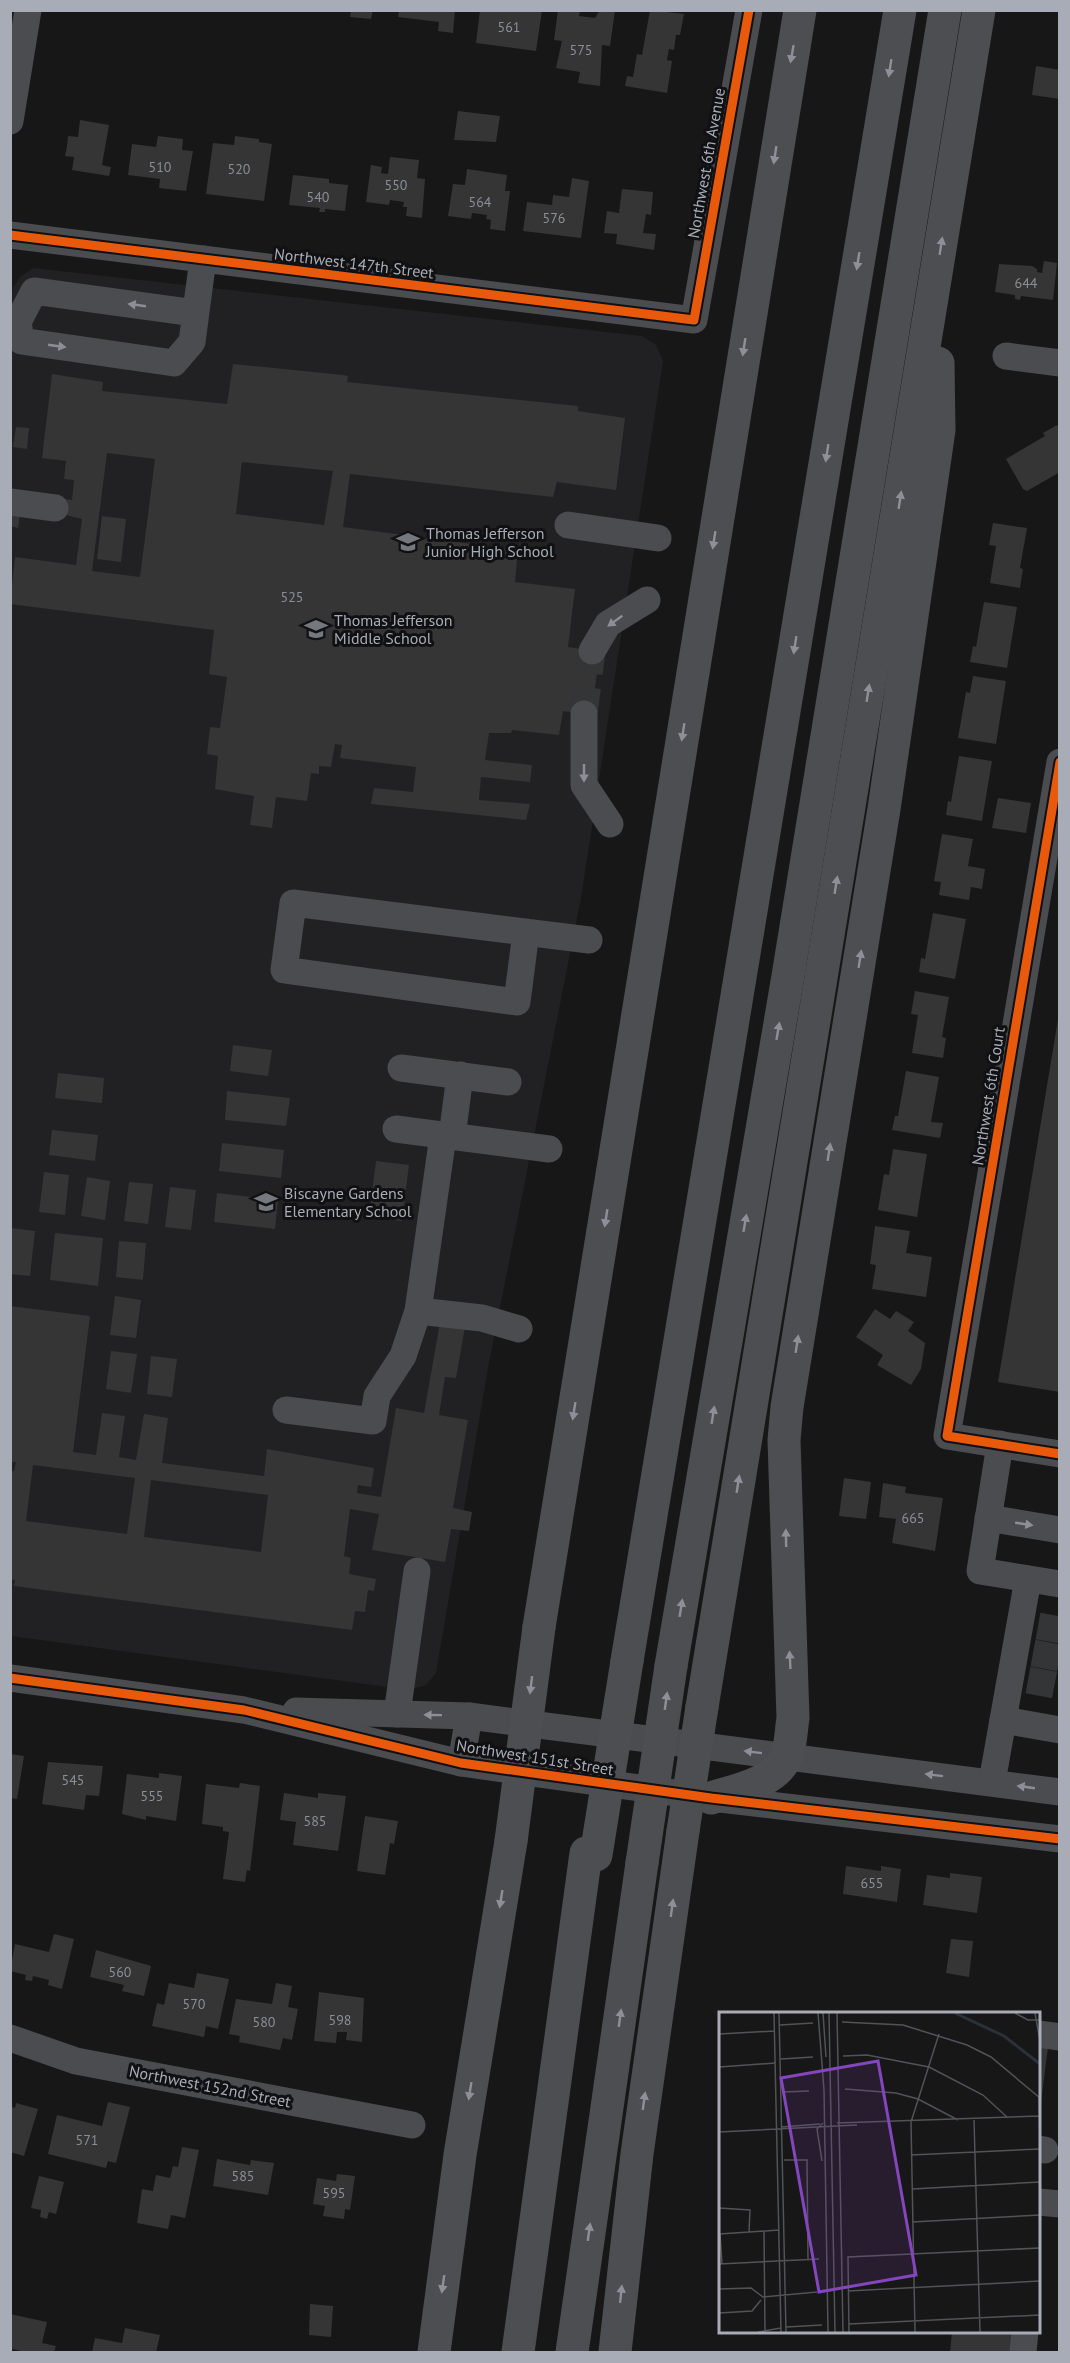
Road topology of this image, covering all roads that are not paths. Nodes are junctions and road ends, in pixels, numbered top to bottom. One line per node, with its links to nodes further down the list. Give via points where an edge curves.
1 (28, 10): 7 (street)
2 (748, 10): 12 (street, Northwest 6th Avenue)
3 (800, 10): 62 (highway, one-way to 62, bridge, via 539,1627)
4 (900, 10): 54 (highway, one-way to 54, bridge)
5 (945, 10): 65 (highway, one-way to 5, bridge, via 671,1666)
6 (979, 10): 10 (highway, one-way to 6)
7 (10, 121)
8 (10, 235): 9 (street, Northwest 147th Street)
9 (203, 259): 11 (street); 12 (street, Northwest 147th Street)
10 (936, 277): 48 (highway, one-way to 10, via 793,1718 784,1440 787,1407 884,809 939,430); 66 (highway, one-way to 10, bridge, via 637,2154 702,1707)
11 (195, 313): 11 (street, one-way to 11, via 34,291 18,322 21,341 174,363 192,342)
12 (694, 320)
13 (1006, 357): 14 (street)
14 (1059, 363)
15 (10, 502): 16 (street)
16 (55, 508)
17 (568, 525): 18 (street)
18 (658, 538)
19 (647, 600): 20 (street, one-way to 20, via 608,624)
20 (592, 651)
21 (584, 714): 23 (street, one-way to 23, via 584,785)
22 (1059, 762): 35 (street, Northwest 6th Court, via 947,1436)
23 (610, 824)
24 (526, 932): 24 (street, via 293,903 284,970 517,1002); 25 (street)
25 (589, 940)
26 (401, 1068): 27 (street)
27 (460, 1075): 28 (street); 30 (street)
28 (508, 1082)
29 (396, 1130): 30 (street)
30 (447, 1136): 31 (street); 32 (street)
31 (549, 1149)
32 (418, 1311): 33 (street, via 482,1318); 34 (street, via 403,1356 377,1395 373,1421)
33 (519, 1329)
34 (286, 1410)
35 (1000, 1444): 36 (street); 37 (street)
36 (1059, 1454)
37 (988, 1518): 38 (street, one-way to 38); 40 (street, via 980,1571)
38 (1059, 1530)
39 (417, 1571): 44 (street)
40 (1028, 1579): 41 (street); 46 (street, via 1029,1625 1022,1665)
41 (1059, 1584)
42 (10, 1678): 43 (street, Northwest 151st Street)
43 (244, 1710): 44 (street, Northwest 151st Street); 49 (street, Northwest 151st Street)
44 (397, 1713): 45 (street, Northwest 151st Street, one-way to 44)
45 (469, 1716): 48 (street, Northwest 151st Street, one-way to 45); 49 (street)
46 (1003, 1720): 47 (street); 50 (street)
47 (1059, 1730)
48 (787, 1756): 50 (street, Northwest 151st Street, one-way to 48); 52 (highway, via 770,1776)
49 (461, 1762): 52 (street, Northwest 151st Street)
50 (992, 1782): 51 (street, Northwest 151st Street, one-way to 50)
51 (1059, 1791)
52 (711, 1798): 53 (street, Northwest 151st Street)
53 (1059, 1839)
54 (591, 1854): 63 (highway); 64 (highway)
55 (1040, 2034): 56 (street)
56 (1059, 2037)
57 (10, 2038): 58 (street, Northwest 152nd Street, via 76,2061)
58 (412, 2125)
59 (1040, 2202): 60 (street)
60 (1059, 2204)
61 (1025, 2333): 67 (street)
62 (434, 2352)
63 (518, 2352)
64 (527, 2352)
65 (572, 2352)
66 (615, 2352)
67 (1023, 2352)

